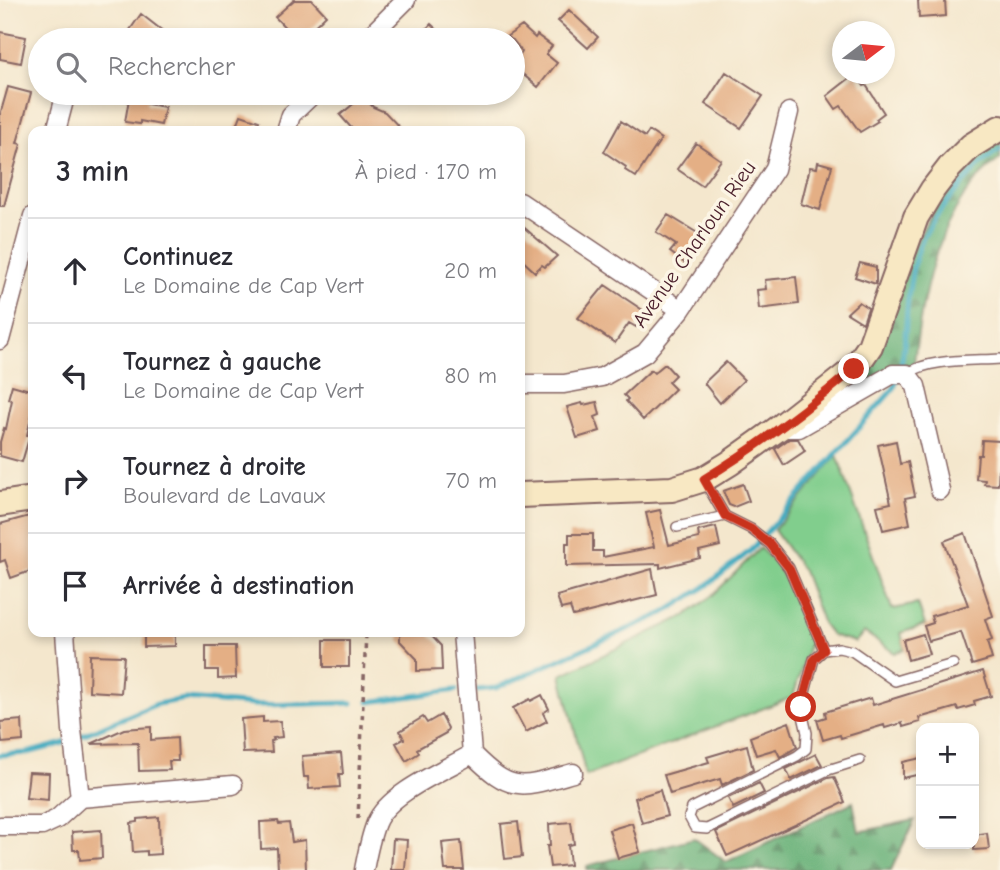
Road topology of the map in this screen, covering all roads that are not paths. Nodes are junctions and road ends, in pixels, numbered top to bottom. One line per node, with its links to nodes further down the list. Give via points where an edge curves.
1 (407, 0): 2 (street)
2 (378, 28)
3 (63, 105): 6 (street)
4 (302, 105): 7 (street)
5 (789, 112): 11 (street, Avenue Charloun Rieu, via 775,169)
6 (57, 126)
7 (288, 126)
8 (1000, 128): 16 (street, via 957,160 916,216 870,346 854,369)
9 (525, 205): 11 (street)
10 (28, 235): 12 (street)
11 (681, 310): 15 (street, Avenue Charloun Rieu, via 645,353 602,377 564,384)
12 (0, 340)
13 (1000, 359): 14 (lane, via 935,364)
14 (900, 374): 16 (street, via 799,428); 18 (street, via 916,386)
15 (525, 384)
16 (779, 428): 17 (street)
17 (704, 479): 19 (street, via 672,489); 22 (lane)
18 (940, 490)
19 (525, 495)
20 (28, 500): 21 (street)
21 (0, 505)
22 (725, 516): 23 (lane); 26 (lane, via 770,544 789,568)
23 (677, 527)
24 (65, 637): 32 (street)
25 (462, 637): 28 (street)
26 (824, 650): 27 (lane, via 852,651 895,681); 29 (lane, via 814,659 801,707 806,749 692,808 689,817 695,828 707,829 828,770)
27 (953, 664)
28 (472, 754): 30 (street, via 494,776 514,785 532,785); 34 (street, via 386,808 377,820)
29 (860, 760)
30 (573, 773)
31 (233, 785): 32 (street)
32 (80, 798): 33 (street, via 42,826)
33 (0, 826)
34 (364, 870)

